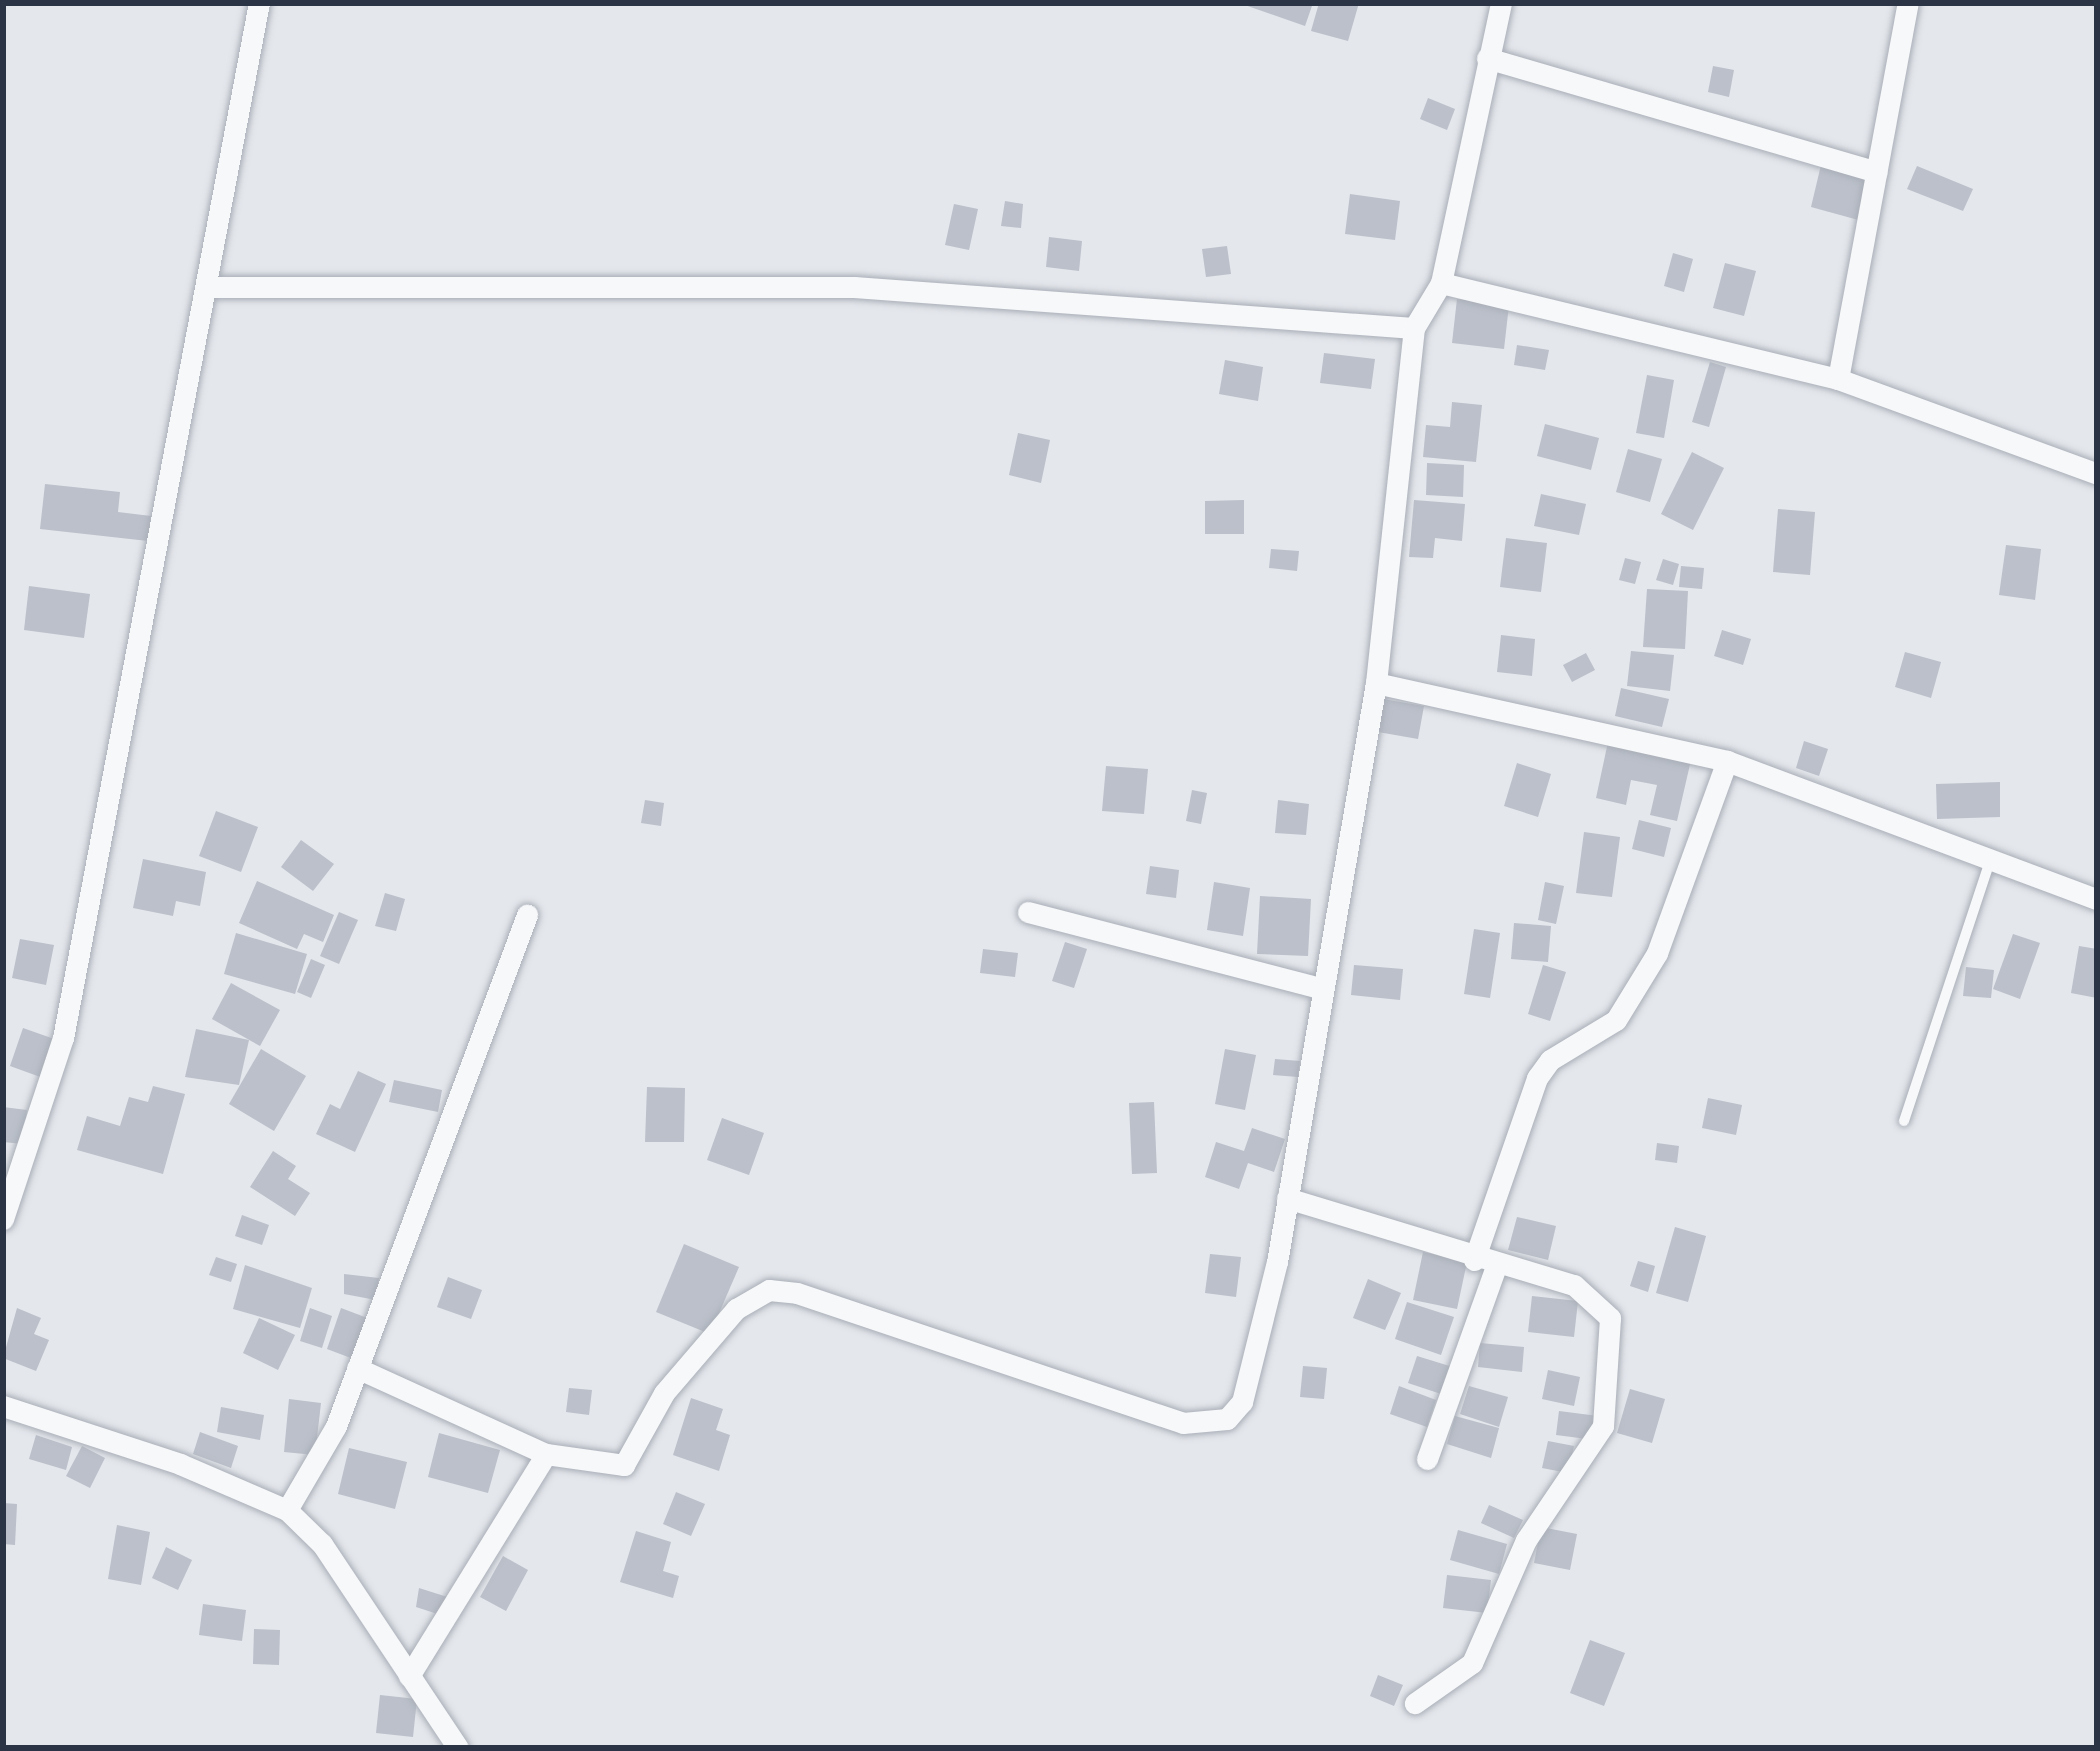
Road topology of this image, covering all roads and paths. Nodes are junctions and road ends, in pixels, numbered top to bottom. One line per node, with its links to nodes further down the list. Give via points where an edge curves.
1 (259, 3): 7 (street)
2 (1501, 3): 4 (street)
3 (1908, 3): 5 (street)
4 (1487, 58): 5 (street); 6 (street)
5 (1877, 172): 9 (street)
6 (1442, 283): 8 (street); 9 (street)
7 (210, 287): 8 (street, via 854,287); 19 (street, via 63,1038)
8 (1414, 328): 11 (street)
9 (1838, 379): 10 (street)
10 (2097, 474)
11 (1376, 683): 12 (street); 17 (street)
12 (1727, 761): 13 (street); 22 (street, via 1657,953 1616,1020 1550,1060 1537,1078)
13 (1991, 857): 14 (street); 18 (lane)
14 (2097, 899)
15 (1028, 912): 17 (street)
16 (526, 915): 23 (street)
17 (1323, 989): 20 (street)
18 (1904, 1121)
19 (9, 1191): 21 (street)
20 (1288, 1198): 22 (street); 25 (street, via 1248,1384 1227,1419 1183,1423 769,1290 736,1309 664,1393 624,1466)
21 (3, 1219)
22 (1485, 1263): 26 (street); 29 (street, via 1574,1285 1602,1303 1610,1318 1611,1397 1588,1456 1526,1540 1472,1663)
23 (357, 1368): 25 (street); 27 (street, via 336,1426)
24 (3, 1406): 27 (street, via 180,1464)
25 (546, 1454): 28 (street)
26 (1427, 1459)
27 (287, 1510): 28 (street, via 322,1544)
28 (409, 1676): 30 (street)
29 (1415, 1703)
30 (458, 1748)

